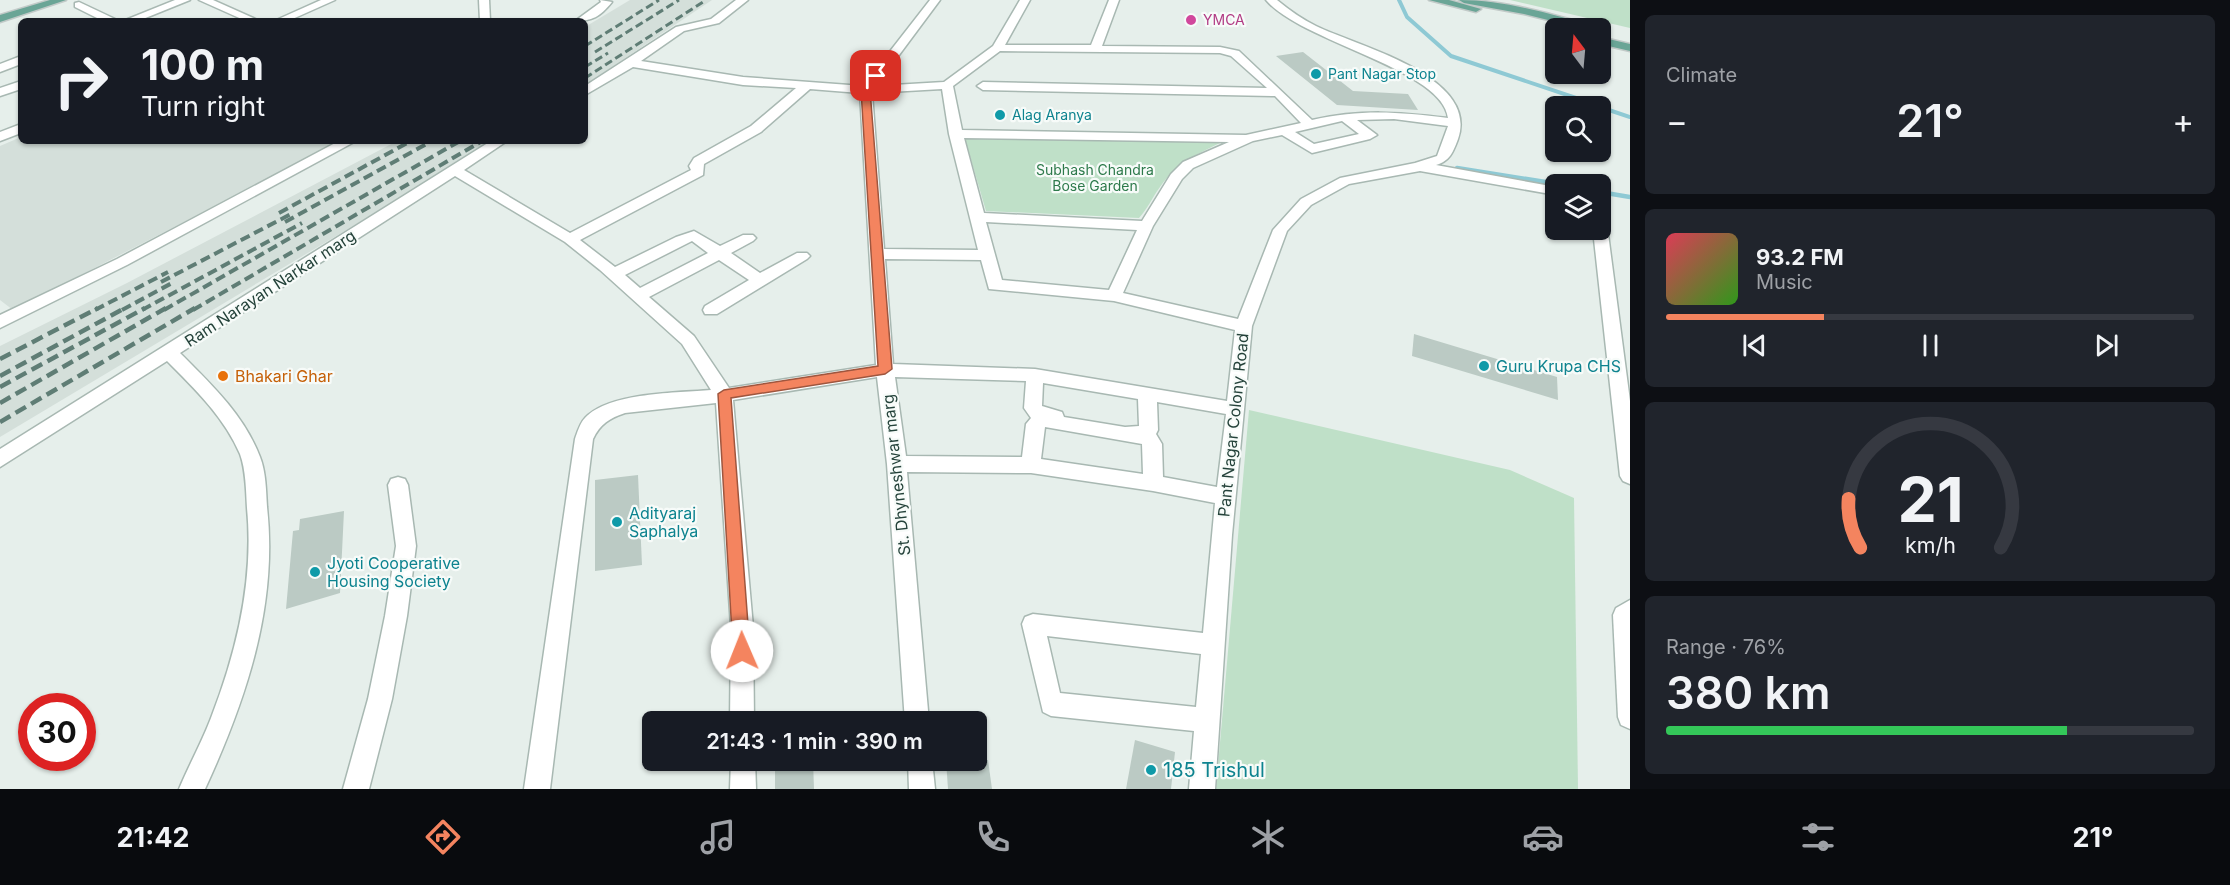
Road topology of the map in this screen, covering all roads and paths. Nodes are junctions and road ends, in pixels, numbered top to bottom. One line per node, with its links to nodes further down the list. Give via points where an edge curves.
1 (39, 0): 16 (main road)
2 (61, 0): 24 (main road)
3 (185, 0): 18 (street)
4 (204, 0): 19 (street)
5 (330, 0): 20 (street)
6 (484, 0): 21 (street)
7 (605, 0): 22 (street, via 608,2)
8 (743, 0): 33 (street, via 715,21 680,29)
9 (935, 0): 40 (street)
10 (1025, 0): 29 (street)
11 (1113, 0): 31 (street)
12 (1271, 0): 45 (street, via 1291,17 1408,72 1442,93 1452,107)
13 (1434, 0): 25 (main road)
14 (1464, 0): 23 (main road)
15 (79, 5): 17 (street)
16 (0, 12)
17 (105, 18)
18 (136, 18)
19 (248, 18)
20 (286, 18)
21 (485, 18)
22 (586, 18)
23 (1550, 18)
24 (0, 19)
25 (1545, 25)
26 (1611, 34): 27 (main road)
27 (1630, 39)
28 (1611, 43): 30 (main road)
29 (997, 48): 31 (street); 35 (street)
30 (1630, 48)
31 (1095, 50): 42 (street, via 1235,53)
32 (18, 61): 34 (street)
33 (631, 63): 37 (street, via 743,81); 39 (street)
34 (0, 68)
35 (947, 85): 40 (street); 48 (street)
36 (18, 86): 41 (street)
37 (807, 86): 40 (street); 59 (street, via 756,129 699,161 698,172)
38 (983, 86): 42 (street)
39 (588, 88)
40 (866, 90): 62 (street, St. Dhyneshwar marg)
41 (0, 92)
42 (1278, 92): 44 (street)
43 (1347, 119): 44 (street); 45 (street, via 1394,116); 47 (street); 47 (street, via 1370,135 1314,149)
44 (1308, 123): 47 (street)
45 (1455, 123): 53 (street, Pant Nagar Colony Road, via 1442,159)
46 (18, 129): 49 (street)
47 (1286, 131): 50 (street)
48 (956, 134): 50 (street); 56 (street)
49 (0, 137)
50 (1250, 138): 57 (street, via 1188,165 1176,177)
51 (343, 144): 70 (street)
52 (495, 144): 54 (street, Ram Narayan Narkar marg)
53 (1418, 167): 55 (street); 71 (street, Pant Nagar Colony Road, via 1345,181 1306,202 1280,230)
54 (453, 169): 59 (street); 72 (street, Ram Narayan Narkar marg)
55 (1545, 189)
56 (977, 217): 57 (street); 63 (street)
57 (1146, 226): 68 (street)
58 (748, 238): 61 (street)
59 (570, 239): 65 (street)
60 (1602, 240): 81 (street)
61 (719, 254): 65 (street, via 694,236); 66 (street); 67 (street)
62 (877, 254): 63 (street); 73 (street, St. Dhyneshwar marg)
63 (987, 255): 68 (street, via 995,285)
64 (802, 256): 66 (street)
65 (614, 274): 67 (street)
66 (760, 280): 69 (street)
67 (638, 296): 75 (street, via 688,340)
68 (1114, 296): 71 (street)
69 (711, 310)
70 (0, 322)
71 (1244, 326): 77 (street, Pant Nagar Colony Road)
72 (169, 353): 78 (street); 93 (street, Ram Narayan Narkar marg, via 226,411 251,457 260,518 258,589 244,652 210,752)
73 (885, 369): 74 (street); 75 (street); 80 (street, St. Dhyneshwar marg)
74 (1035, 378): 76 (street); 76 (street, via 1033,408 1039,414 1143,434 1149,430)
75 (724, 394): 87 (street, via 742,627); 95 (street, via 623,406 591,423 584,438)
76 (1147, 397): 77 (street)
77 (1235, 409): 84 (street, Pant Nagar Colony Road)
78 (0, 459)
79 (1031, 459): 80 (street); 82 (street); 82 (street, via 1035,424 1043,420 1148,438 1153,444)
80 (897, 464): 88 (street, St. Dhyneshwar marg)
81 (1630, 476)
82 (1153, 479): 84 (street)
83 (398, 485): 94 (street, via 406,546 380,699)
84 (1226, 497): 86 (street, Pant Nagar Colony Road)
85 (1630, 610): 89 (street, via 1624,615)
86 (1213, 645): 90 (street, Pant Nagar Colony Road); 90 (street, via 1033,624 1051,704)
87 (742, 711)
88 (916, 711)
89 (1630, 717)
90 (1207, 720): 98 (street, Pant Nagar Colony Road)
91 (743, 771): 96 (street)
92 (921, 771): 97 (street)
93 (192, 789)
94 (356, 789)
95 (537, 789)
96 (743, 789)
97 (922, 789)
98 (1202, 789)

